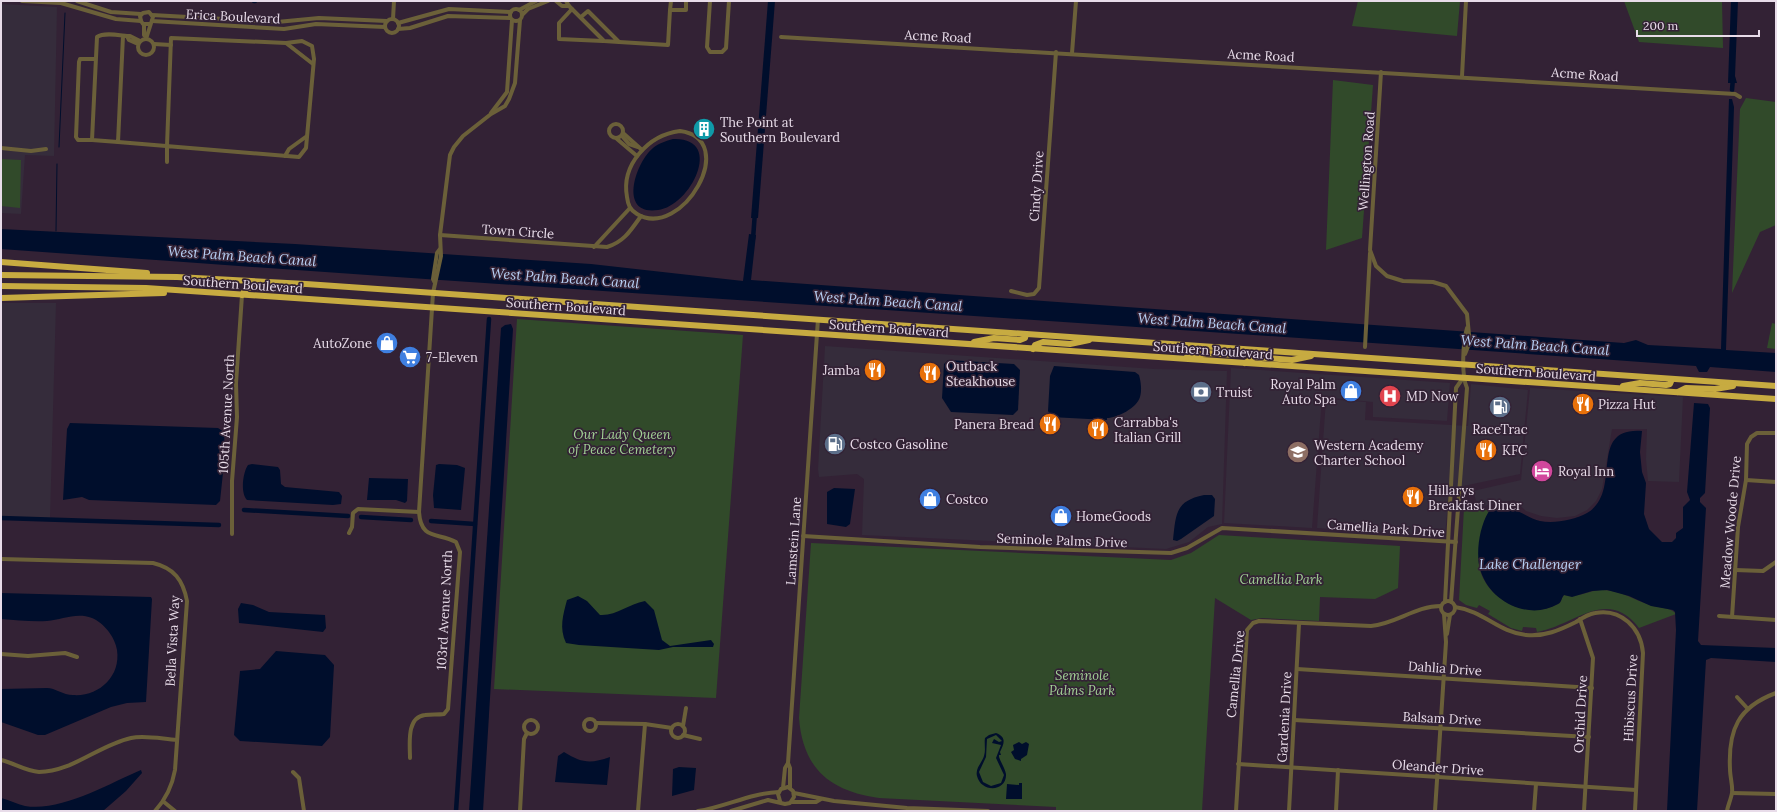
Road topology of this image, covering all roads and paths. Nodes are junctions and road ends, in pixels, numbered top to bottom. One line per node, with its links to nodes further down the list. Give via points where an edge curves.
1 (22, 1): 25 (street, via 61,3 116,19)
2 (77, 1): 18 (street, via 112,12)
3 (394, 1): 22 (street)
4 (536, 1): 15 (street)
5 (548, 1): 6 (street); 20 (street, via 528,9)
6 (555, 1): 14 (street)
7 (566, 1): 14 (street)
8 (671, 1): 16 (street)
9 (686, 1): 16 (street, via 686,10)
10 (710, 1): 11 (street, via 707,47 710,52 722,52 726,48)
11 (729, 1)
12 (1076, 1): 42 (street)
13 (1466, 1): 46 (street)
14 (571, 8): 21 (street); 35 (street, via 559,23 559,39)
15 (519, 10): 17 (street, via 514,9); 20 (street)
16 (670, 10): 36 (street, via 668,44)
17 (511, 12): 23 (street); 28 (street, via 449,9)
18 (141, 14): 19 (street, via 147,11); 25 (street)
19 (152, 15): 26 (street, Erica Boulevard, via 277,22 319,18); 27 (street)
20 (522, 15): 24 (street)
21 (581, 17): 35 (street); 36 (street, via 588,11)
22 (393, 19): 26 (street); 28 (street)
23 (511, 19): 24 (street); 31 (street, via 448,16 410,28); 48 (street, via 507,92)
24 (520, 20): 48 (street, via 512,93 505,106)
25 (140, 21): 29 (street)
26 (387, 21): 30 (street)
27 (151, 23): 29 (street); 30 (street, Erica Boulevard, via 284,29 316,24); 34 (street)
28 (398, 23): 31 (street)
29 (144, 24): 34 (street)
30 (385, 28): 31 (street, via 390,32)
31 (398, 29)
32 (125, 36): 37 (street, via 130,36); 43 (street, via 100,34 97,37); 51 (street)
33 (781, 37): 41 (street, Acme Road)
34 (146, 38): 37 (street); 39 (street)
35 (604, 41): 36 (street)
36 (619, 42)
37 (139, 43): 39 (street, via 139,52 146,55 153,52)
38 (286, 43): 40 (street, via 171,38); 44 (street); 44 (street, via 302,41 312,46)
39 (154, 44): 40 (street)
40 (171, 45): 52 (street)
41 (1056, 52): 42 (street, Acme Road); 69 (street, Cindy Drive, via 1040,288 1034,294)
42 (1072, 53): 45 (street, Acme Road)
43 (95, 59): 50 (street); 50 (street, via 80,59 79,62 76,137 78,140)
44 (313, 64): 49 (street)
45 (1382, 72): 46 (street, Acme Road); 63 (street, Wellington Road)
46 (1462, 76): 47 (street, Acme Road)
47 (1740, 96)
48 (491, 114): 61 (street, 103rd Avenue North, via 463,136 454,147 448,170)
49 (307, 136): 56 (street, via 289,149); 56 (street, via 306,148 299,157)
50 (92, 140): 51 (street)
51 (118, 142): 52 (street)
52 (167, 146): 56 (street); 58 (street)
53 (1, 148): 54 (street)
54 (46, 149)
55 (640, 149): 57 (street); 57 (street, via 629,144 621,136); 60 (street, via 664,134 680,131 695,136 706,157 703,177 694,194 686,202 661,217)
56 (285, 156)
57 (637, 156): 59 (street, via 626,182)
58 (167, 162)
59 (630, 208): 60 (street); 62 (street)
60 (641, 216): 62 (street, Town Circle, via 630,232 617,244)
61 (440, 235): 62 (street, Town Circle); 71 (street, 103rd Avenue North)
62 (594, 247)
63 (1370, 250): 80 (street, Wellington Road); 86 (street, Wellington Road, via 1376,266 1386,276 1403,281 1433,282 1446,286 1467,314)
64 (1, 262): 66 (highway, via 112,269)
65 (1, 275): 66 (highway, Southern Boulevard)
66 (177, 277): 67 (highway, Southern Boulevard)
67 (306, 284): 71 (highway, Southern Boulevard); 72 (highway, via 291,289 252,287 246,289)
68 (1, 286): 70 (highway, Southern Boulevard, via 146,288)
69 (1011, 291)
70 (202, 292): 72 (highway, Southern Boulevard); 73 (highway)
71 (433, 293): 74 (street, 103rd Avenue North); 75 (highway, Southern Boulevard)
72 (242, 295): 74 (highway, Southern Boulevard); 99 (street, 105th Avenue North, via 236,383)
73 (1, 298)
74 (432, 308): 76 (highway, Southern Boulevard); 97 (street, 103rd Avenue North)
75 (818, 319): 76 (street, Lamstein Lane); 77 (highway, Southern Boulevard)
76 (817, 334): 79 (highway, Southern Boulevard); 101 (street, Lamstein Lane)
77 (1026, 334): 78 (highway, Southern Boulevard); 79 (highway, via 1025,338 1020,340 994,338)
78 (1096, 339): 81 (highway, via 1070,344 1043,342); 82 (highway, Southern Boulevard)
79 (965, 344): 81 (highway, Southern Boulevard)
80 (1365, 347)
81 (1033, 348): 84 (highway, Southern Boulevard)
82 (1239, 349): 83 (highway, Southern Boulevard); 84 (highway, via 1235,355 1207,353)
83 (1321, 354): 85 (highway, via 1292,360 1254,358); 86 (highway, Southern Boulevard)
84 (1178, 358): 85 (highway, Southern Boulevard)
85 (1245, 363): 87 (highway, Southern Boulevard)
86 (1464, 364): 87 (street, Wellington Road); 88 (highway, Southern Boulevard)
87 (1463, 378): 91 (highway, Southern Boulevard); 102 (street, via 1456,388); 103 (street, via 1467,388)
88 (1672, 379): 89 (highway, Southern Boulevard); 91 (highway, via 1670,384 1666,385 1640,383)
89 (1745, 384): 90 (highway, Southern Boulevard); 92 (highway, via 1715,389 1686,388)
90 (1776, 386)
91 (1614, 388): 92 (highway, Southern Boulevard)
92 (1678, 392): 93 (highway, Southern Boulevard)
93 (1776, 399)
94 (1776, 433): 95 (street, Meadow Woode Drive, via 1757,433 1751,437 1747,444)
95 (1746, 480): 96 (street); 106 (street, Meadow Woode Drive, via 1738,526)
96 (1776, 482)
97 (419, 512): 98 (street, via 358,509 353,513); 138 (street, 103rd Avenue North, via 422,526 431,536 448,538 456,542 460,550 448,709 444,714 424,715 416,719 412,726)
98 (349, 533)
99 (232, 534)
100 (1315, 534): 101 (street, Seminole Palms Drive, via 1222,528 1187,548 1171,553 980,547); 102 (street, Camellia Park Drive)
101 (803, 536): 140 (street, Lamstein Lane)
102 (1449, 542): 103 (street, Camellia Park Drive); 107 (street)
103 (1456, 542): 108 (street)
104 (1, 559): 137 (street, Bella Vista Way, via 153,563 164,566 179,578 185,589 186,601)
105 (1776, 562): 106 (street, via 1765,570)
106 (1735, 570): 113 (street, Meadow Woode Drive)
107 (1445, 602): 108 (street); 110 (street)
108 (1451, 602): 109 (street)
109 (1455, 609): 111 (street); 114 (street, Hibiscus Drive, via 1481,614 1502,628 1526,635 1551,633)
110 (1442, 610): 111 (street, Camellia Drive); 116 (street, Camellia Drive, via 1415,610 1397,620 1380,625); 117 (street)
111 (1450, 615): 117 (street)
112 (1719, 616): 113 (street)
113 (1732, 617): 115 (street)
114 (1580, 619): 122 (street, Orchid Drive, via 1593,658); 150 (street, Hibiscus Drive, via 1596,613 1615,614 1631,624 1640,637 1643,653)
115 (1776, 620)
116 (1300, 624): 120 (street, Gardenia Drive); 141 (street, Camellia Drive, via 1259,621 1247,630)
117 (1446, 642): 121 (street)
118 (1, 654): 119 (street, via 28,656 65,653)
119 (77, 657)
120 (1297, 669): 121 (street, Dahlia Drive); 127 (street, Gardenia Drive)
121 (1444, 678): 122 (street, Dahlia Drive); 131 (street)
122 (1592, 688): 135 (street, Orchid Drive)
123 (1776, 693): 126 (street)
124 (1737, 697): 126 (street)
125 (686, 708): 130 (street)
126 (1748, 709): 153 (street, via 1737,721 1730,741)
127 (1294, 720): 131 (street, Balsam Drive); 142 (street, Gardenia Drive)
128 (596, 724): 129 (street)
129 (645, 724): 132 (street); 165 (street)
130 (683, 726): 132 (street, via 677,724); 134 (street)
131 (1440, 727): 135 (street, Balsam Drive); 145 (street)
132 (672, 728): 134 (street, via 675,736)
133 (527, 733): 164 (street, via 524,739)
134 (683, 735): 136 (street)
135 (1589, 737): 147 (street, Orchid Drive)
136 (700, 739)
137 (177, 740): 139 (street, via 132,738 70,765 46,771 27,770); 157 (street, Bella Vista Way, via 173,781)
138 (410, 758)
139 (1, 760)
140 (788, 763): 148 (street, Lamstein Lane); 149 (street, Lamstein Lane)
141 (1238, 764): 142 (street, Oleander Drive); 170 (street, Camellia Drive)
142 (1291, 767): 143 (street, Oleander Drive); 171 (street, Gardenia Drive)
143 (1338, 770): 145 (street, Oleander Drive); 172 (street)
144 (292, 772): 163 (street, via 299,778)
145 (1437, 778): 146 (street, Oleander Drive); 173 (street)
146 (1536, 784): 147 (street, Oleander Drive); 174 (street)
147 (1586, 786): 150 (street, Oleander Drive); 175 (street, Orchid Drive)
148 (783, 788): 149 (street); 151 (street)
149 (790, 788): 152 (street)
150 (1636, 790): 176 (street, Hibiscus Drive)
151 (779, 792): 156 (street); 167 (street, via 760,794)
152 (794, 793): 155 (street); 158 (street)
153 (1732, 793): 154 (street); 177 (street)
154 (1776, 794)
155 (821, 799): 158 (street, via 816,802); 159 (street)
156 (780, 801): 158 (street, via 787,804); 168 (street, via 768,800)
157 (164, 802): 161 (street, Bella Vista Way); 162 (street)
158 (792, 802)
159 (898, 809): 160 (street)
160 (907, 810): 169 (street)
161 (155, 811)
162 (175, 811)
163 (304, 811)
164 (520, 811)
165 (638, 811)
166 (698, 811): 167 (street)
167 (709, 811)
168 (731, 811)
169 (988, 811)
170 (1236, 811)
171 (1289, 811)
172 (1336, 811)
173 (1435, 811)
174 (1534, 811)
175 (1584, 811)
176 (1635, 811)
177 (1727, 811)

